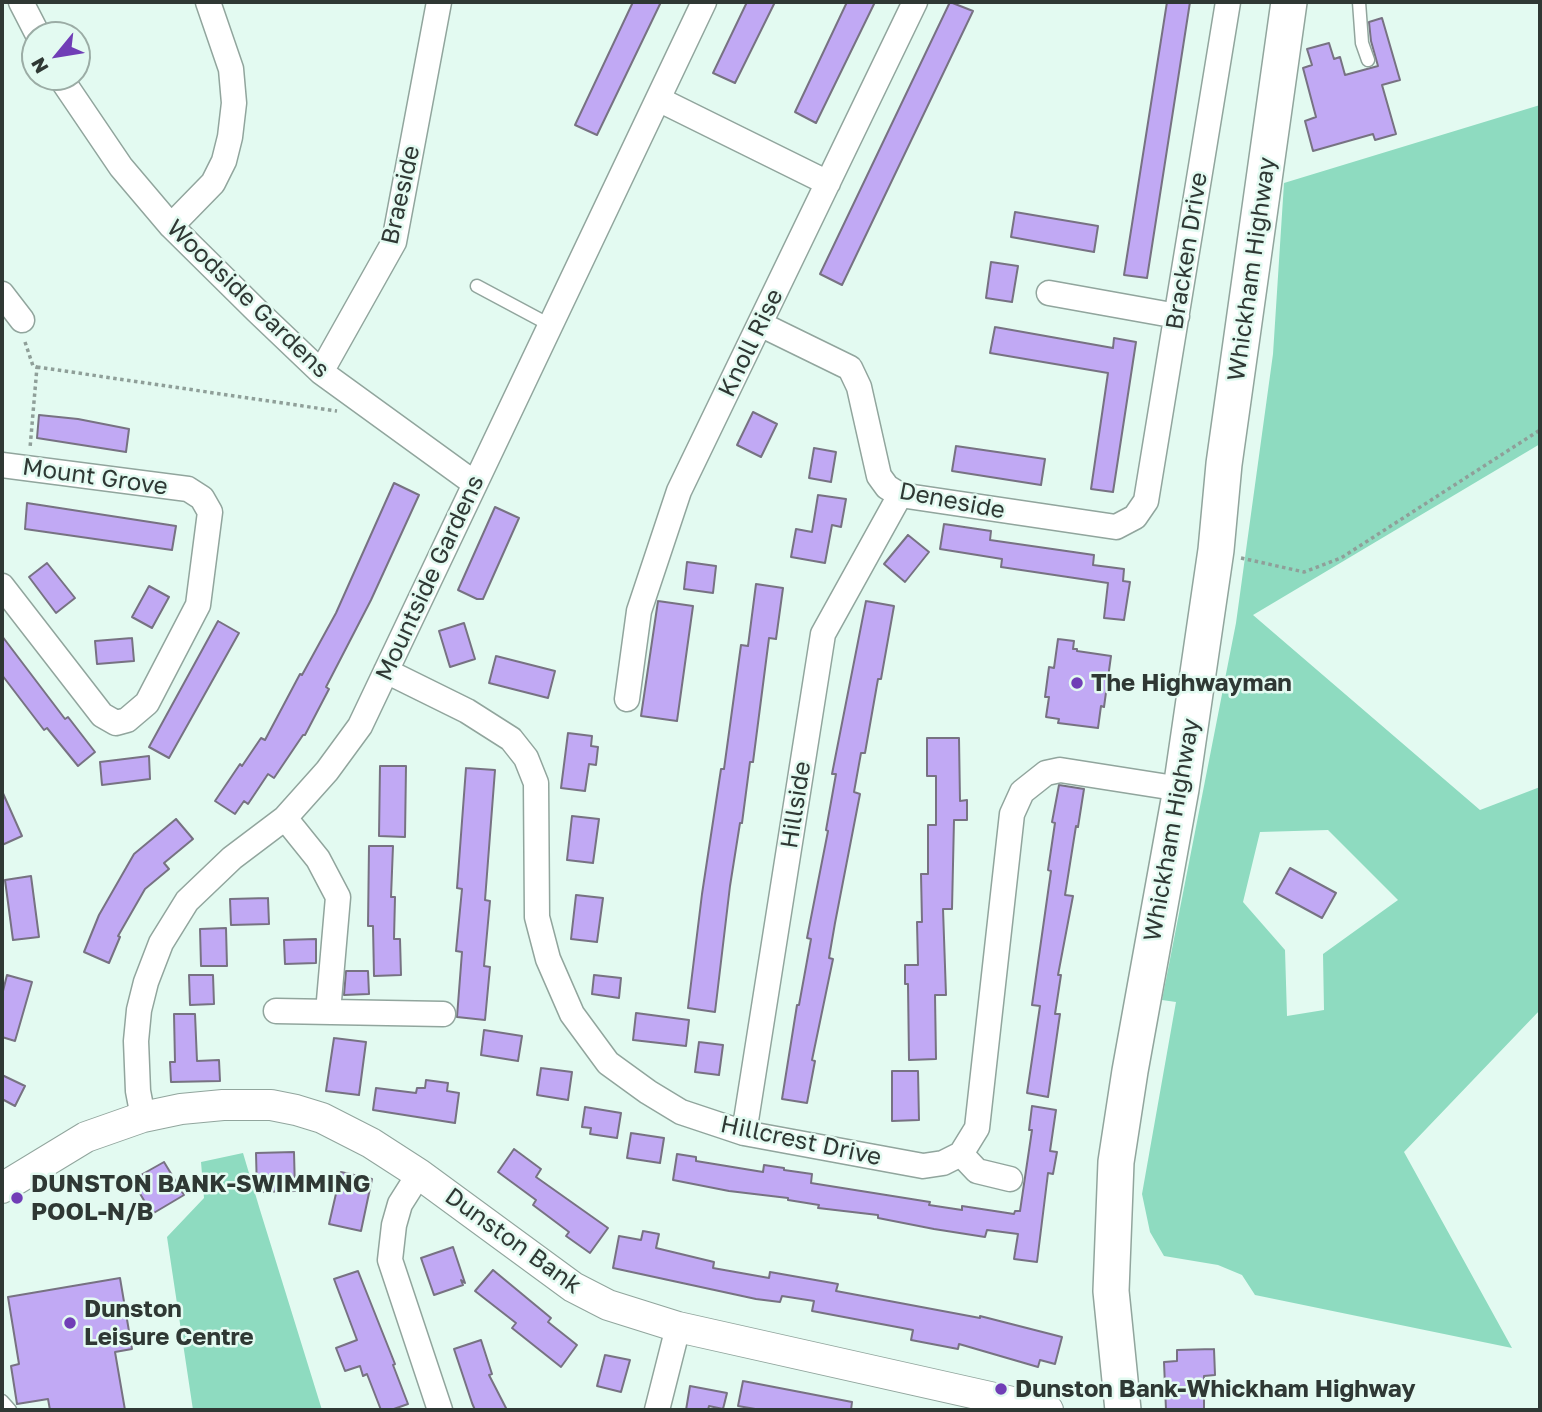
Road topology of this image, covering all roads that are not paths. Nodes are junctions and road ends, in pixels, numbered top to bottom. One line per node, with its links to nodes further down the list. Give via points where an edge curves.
1 (21, 2): 9 (street)
2 (208, 2): 14 (street, via 231,69 230,138 213,183)
3 (439, 2): 22 (street, Braeside, via 394,242)
4 (704, 2): 12 (street, Mountside Gardens)
5 (915, 2): 13 (street, Knoll Rise)
6 (1228, 2): 18 (street, Bracken Drive)
7 (1289, 2): 30 (main road, Whickham Highway)
8 (1359, 2): 10 (lane)
9 (31, 21)
10 (1368, 60)
11 (69, 91): 14 (street, Woodside Gardens, via 121,167)
12 (658, 99): 13 (street); 21 (street, Mountside Gardens)
13 (828, 183): 20 (street, Knoll Rise)
14 (171, 226): 22 (street, Woodside Gardens)
15 (477, 286): 21 (lane)
16 (1049, 293): 18 (street)
17 (2, 294): 19 (street)
18 (1177, 316): 26 (street, Bracken Drive)
19 (22, 320)
20 (760, 324): 25 (street, Deneside, via 850,368 859,387 880,476); 29 (street, Knoll Rise, via 679,491 639,611)
21 (550, 325): 24 (street, Mountside Gardens)
22 (321, 373): 24 (street, Woodside Gardens)
23 (2, 465): 27 (street, Mount Grove, via 188,489 202,498 210,512 198,605 147,704 127,720 116,723 102,715)
24 (474, 483): 28 (street, Mountside Gardens)
25 (900, 495): 26 (street, Deneside, via 1116,527 1135,517); 36 (street, Hillside, via 823,634)
26 (1146, 501)
27 (2, 586)
28 (386, 671): 31 (street, Mountside Gardens, via 360,726); 36 (street, Hillcrest Drive, via 467,710 511,739 526,758 536,783 537,917 548,959 572,1014 608,1062 681,1112)
29 (627, 699)
30 (1181, 789): 37 (street, via 1060,770 1046,774 1022,792 1012,814 977,1128); 47 (main road, Whickham Highway, via 1116,1161 1111,1291)
31 (285, 818): 33 (street, via 317,859 338,897); 35 (street, Mountside Gardens, via 232,858 187,901 161,943 139,1010 136,1041)
32 (276, 1011): 33 (street)
33 (328, 1012): 34 (street)
34 (443, 1014)
35 (143, 1117): 38 (street, Dunston Bank, via 223,1105 296,1110 346,1129); 40 (street, Dunston Bank, via 86,1137)
36 (744, 1133): 37 (street, Hillcrest Drive, via 923,1166)
37 (961, 1154): 39 (street, via 977,1171)
38 (419, 1174): 41 (street, Dunston Bank, via 573,1287 608,1305); 44 (street, via 400,1204 390,1261)
39 (1010, 1179)
40 (2, 1188)
41 (678, 1328): 45 (street); 46 (street, Dunston Bank)
42 (2, 1401): 43 (lane)
43 (10, 1410)
44 (440, 1410)
45 (657, 1410)
46 (1048, 1410)
47 (1123, 1410)

